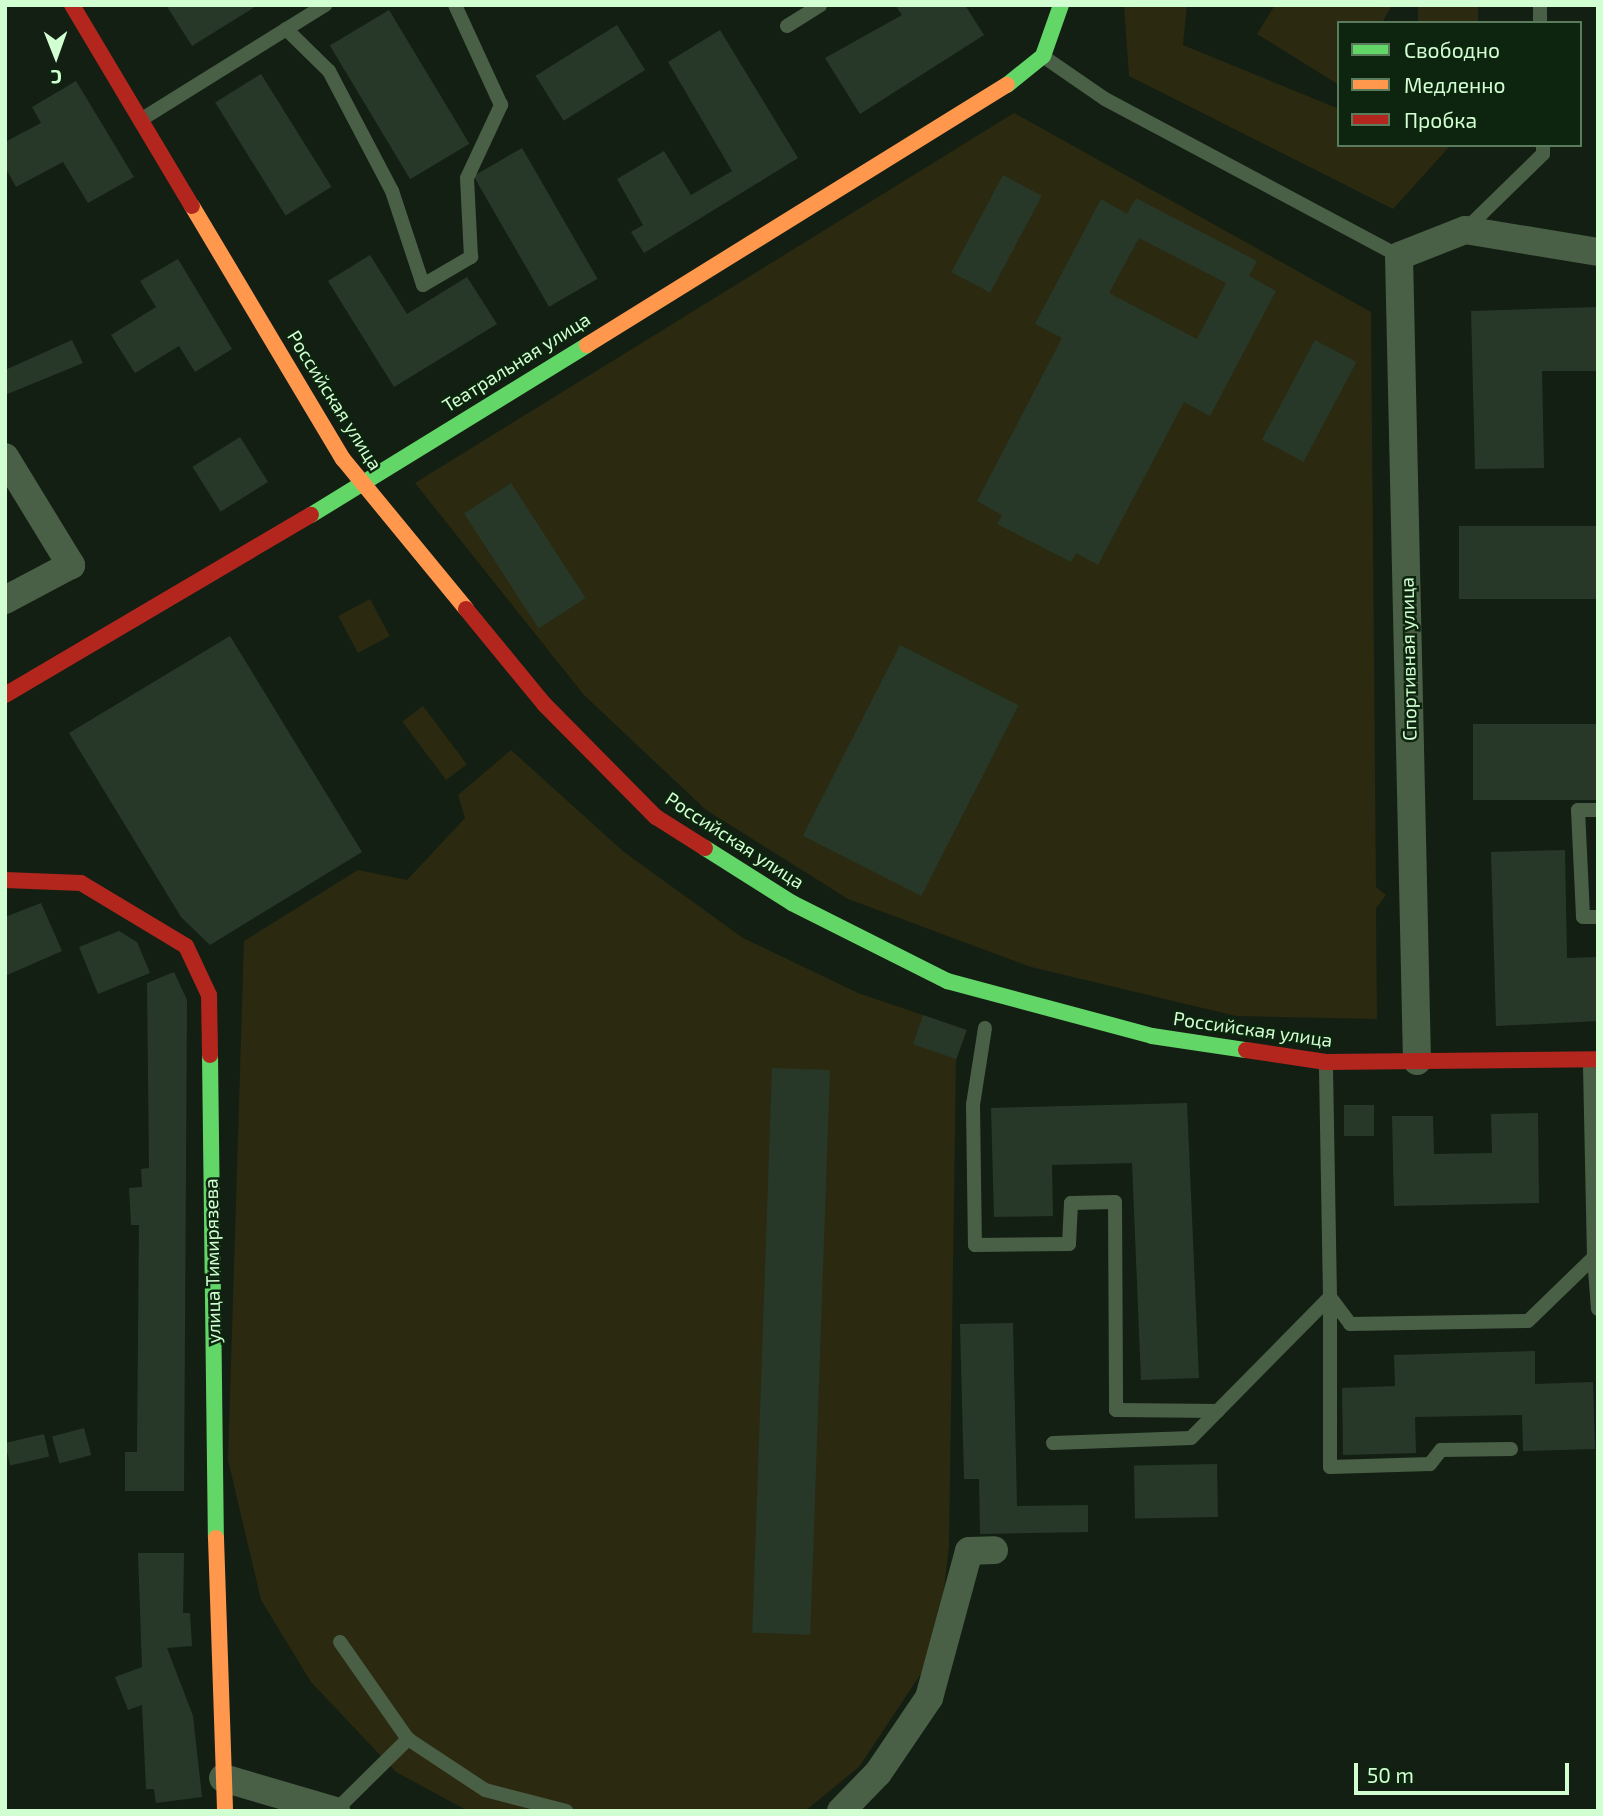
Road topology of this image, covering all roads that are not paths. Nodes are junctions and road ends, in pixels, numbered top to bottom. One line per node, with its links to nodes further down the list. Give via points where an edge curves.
1 (72, 5): 9 (street, Российская улица)
2 (325, 5): 7 (lane)
3 (455, 5): 7 (lane, via 501,105 467,178 471,257 423,285 392,191 329,71)
4 (820, 5): 6 (lane)
5 (1061, 5): 8 (street)
6 (787, 26)
7 (286, 29): 9 (lane)
8 (1042, 57): 13 (lane, via 1105,99); 15 (street, Театральная улица, via 1025,75)
9 (141, 120): 15 (street, Российская улица)
10 (1543, 147): 11 (lane, via 1543,153)
11 (1465, 230): 12 (street); 13 (street)
12 (1598, 252)
13 (1399, 256): 23 (street, Спортивная улица)
14 (5, 457): 16 (street, via 71,565)
15 (361, 482): 17 (street, Театральная улица); 24 (street, Российская улица, via 544,704 656,817 792,903 947,981 1152,1036)
16 (5, 600)
17 (5, 695)
18 (1598, 810): 20 (lane, via 1578,810 1583,917)
19 (5, 880): 35 (street, улица Тимирязева, via 81,883 186,946 209,995)
20 (1598, 916)
21 (985, 1028): 29 (lane, via 973,1105 975,1245 1069,1244 1071,1203 1115,1202 1116,1410)
22 (1594, 1060): 23 (street, Российская улица); 25 (lane)
23 (1417, 1061): 24 (street, Российская улица)
24 (1326, 1062): 27 (lane)
25 (1596, 1227): 26 (lane)
26 (1594, 1257): 27 (lane, via 1528,1321 1350,1324); 28 (lane)
27 (1330, 1297): 29 (lane); 31 (lane, via 1331,1467 1430,1464 1441,1450)
28 (1598, 1309)
29 (1218, 1411): 30 (lane, via 1191,1438)
30 (1053, 1443)
31 (1511, 1449)
32 (994, 1550): 36 (street, via 969,1550 929,1698)
33 (340, 1642): 34 (lane)
34 (408, 1739): 38 (lane); 39 (lane, via 485,1790)
35 (223, 1778): 37 (street, улица Тимирязева); 38 (street)
36 (848, 1808)
37 (226, 1811)
38 (335, 1811)
39 (566, 1811)

